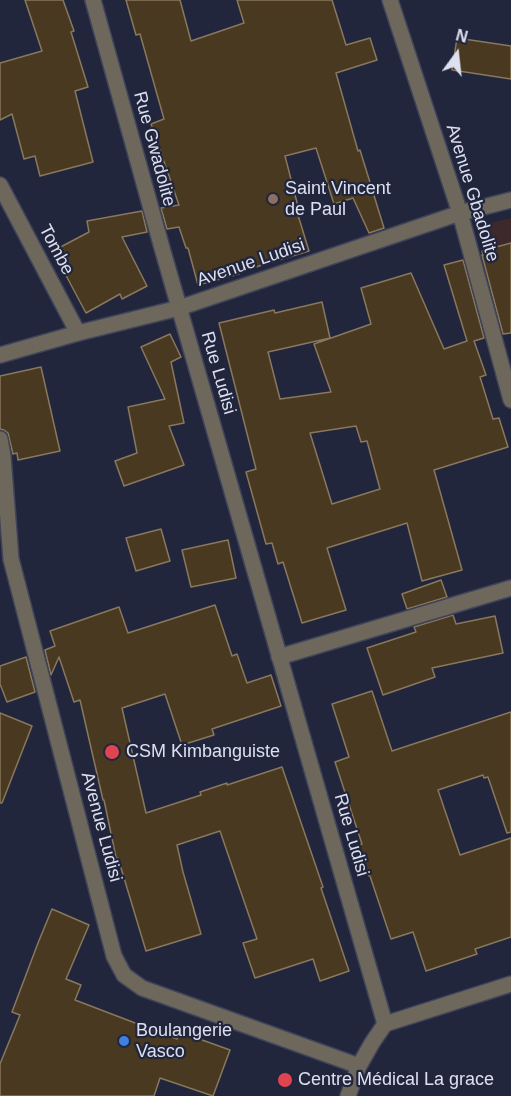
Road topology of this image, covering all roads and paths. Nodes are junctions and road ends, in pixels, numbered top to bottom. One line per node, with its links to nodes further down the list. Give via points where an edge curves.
1 (93, 0): 6 (street, Rue Gwadolite)
2 (390, 0): 5 (street, Avenue Gbadolite)
3 (0, 185): 7 (street, Tombe)
4 (511, 200): 5 (street, Avenue Ludisi)
5 (460, 213): 6 (street, Avenue Ludisi); 9 (street, Avenue Gbadolite)
6 (179, 308): 7 (street, Avenue Ludisi); 13 (street, Rue Ludisi)
7 (78, 333): 8 (street, Avenue Ludisi)
8 (0, 355)
9 (511, 400)
10 (0, 440): 11 (street, Avenue Ludisi)
11 (5, 563): 16 (street, Avenue Ludisi, via 114,956 124,975 142,988)
12 (511, 588): 13 (street)
13 (279, 657): 15 (street, Rue Ludisi)
14 (511, 984): 15 (street)
15 (385, 1024): 16 (street)
16 (359, 1066): 17 (street)
17 (348, 1096)

